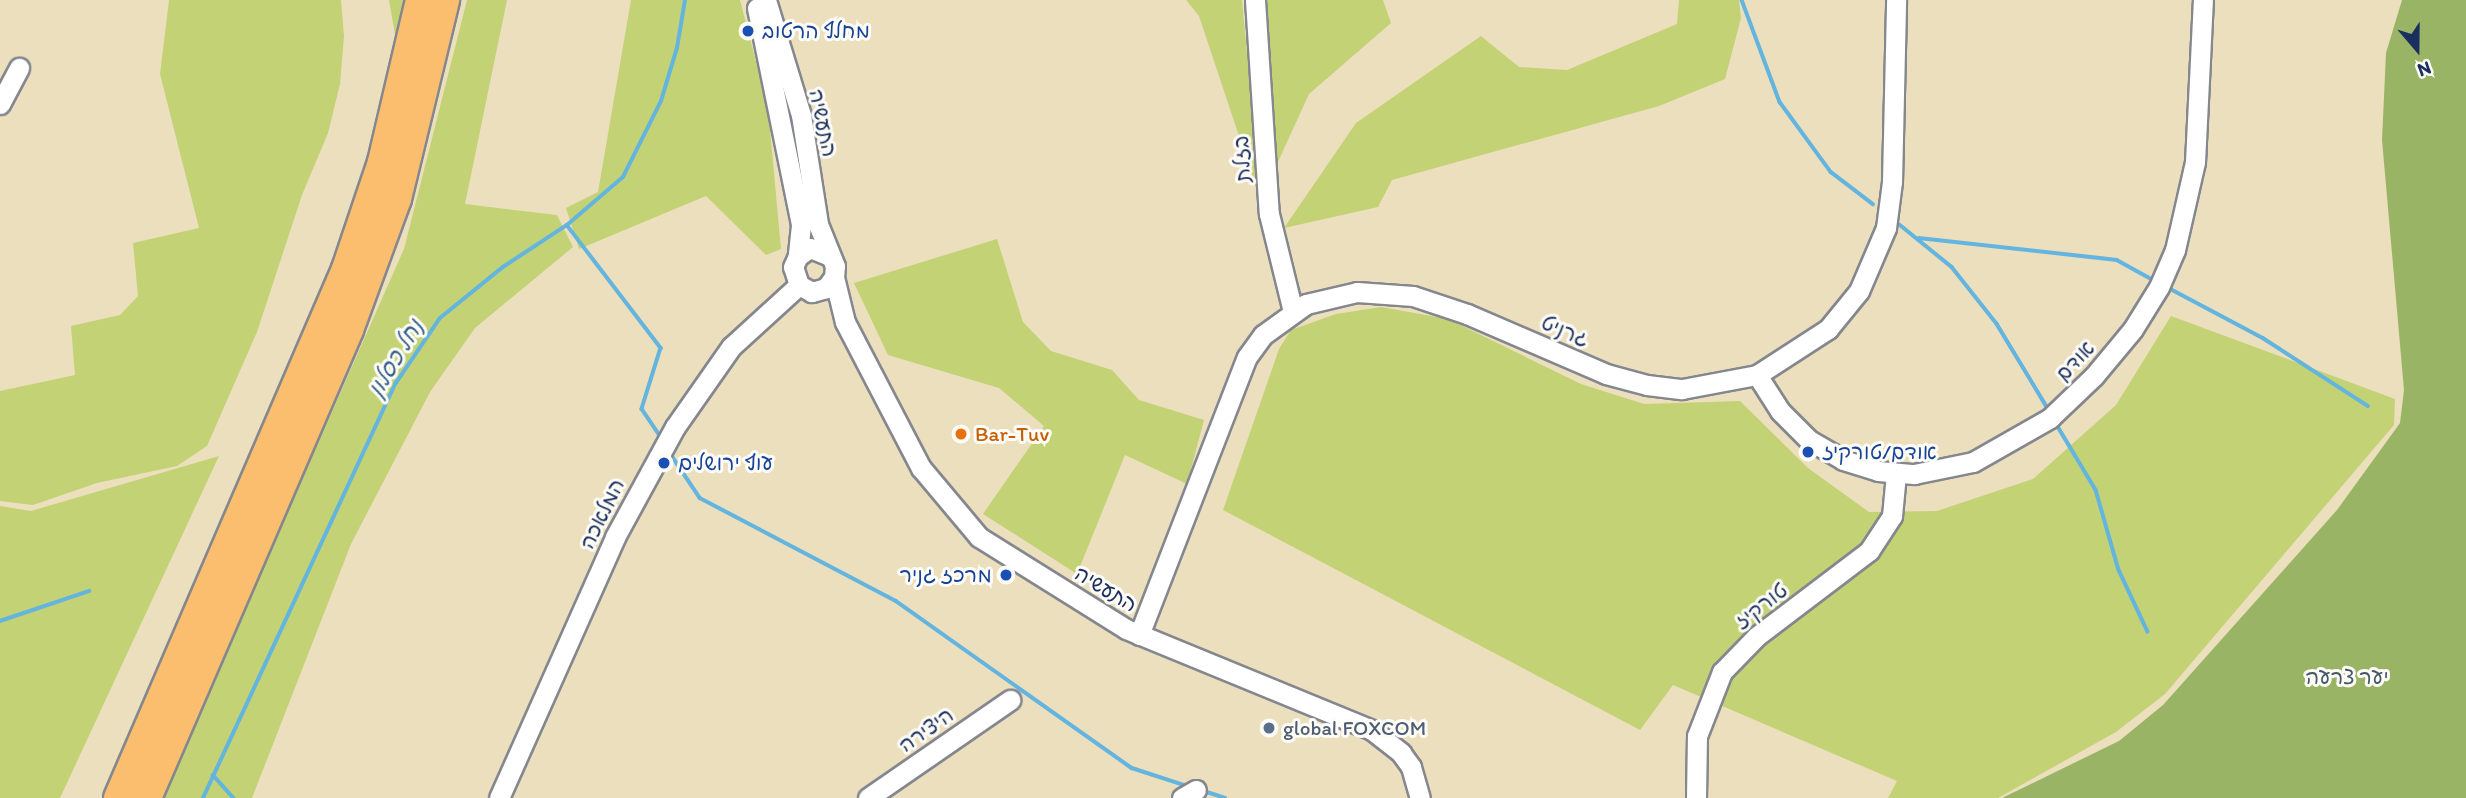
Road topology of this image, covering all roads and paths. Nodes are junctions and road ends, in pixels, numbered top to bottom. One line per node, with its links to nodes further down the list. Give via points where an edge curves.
1 (420, 0): 19 (highway, via 382,162 346,269)
2 (445, 0): 23 (highway, via 397,199 349,330)
3 (756, 0): 10 (street, via 801,225)
4 (766, 0): 11 (street, התעשיה, via 801,115 818,224)
5 (1255, 0): 14 (street, בזלת, via 1269,215)
6 (1896, 0): 16 (street, גרניט, via 1892,182 1879,250 1859,292 1828,329)
7 (2203, 0): 17 (street, אודם, via 2192,186 2175,250 2150,304 2094,376 2026,436 1973,462)
8 (19, 68): 9 (street)
9 (0, 104)
10 (798, 256): 11 (street, via 817,248); 13 (street, via 793,274)
11 (830, 256): 12 (street)
12 (834, 277): 13 (street, via 826,288); 15 (street, התעשיה)
13 (806, 288): 15 (street, התעשיה); 24 (street, המלאכה, via 731,346 675,427 615,537)
14 (1293, 312): 16 (street, גרניט, via 1331,296 1357,292 1413,296 1467,314 1606,374 1647,385 1699,388); 18 (street, גרניט, via 1263,335 1247,357)
15 (845, 323): 18 (street, התעשיה, via 921,468 979,537)
16 (1757, 375): 17 (street, אודם, via 1780,411 1809,440 1843,460)
17 (1896, 474): 27 (street, טורקיז, via 1892,516 1869,551 1757,636 1722,672 1697,736)
18 (1139, 635): 26 (street, התעשיה, via 1372,730 1411,766)
19 (169, 681): 21 (highway); 22 (highway)
20 (1010, 700): 25 (street, היצירה)
21 (109, 798)
22 (118, 798)
23 (146, 798)
24 (499, 798)
25 (868, 798)
26 (1420, 798)
27 (1696, 798)

